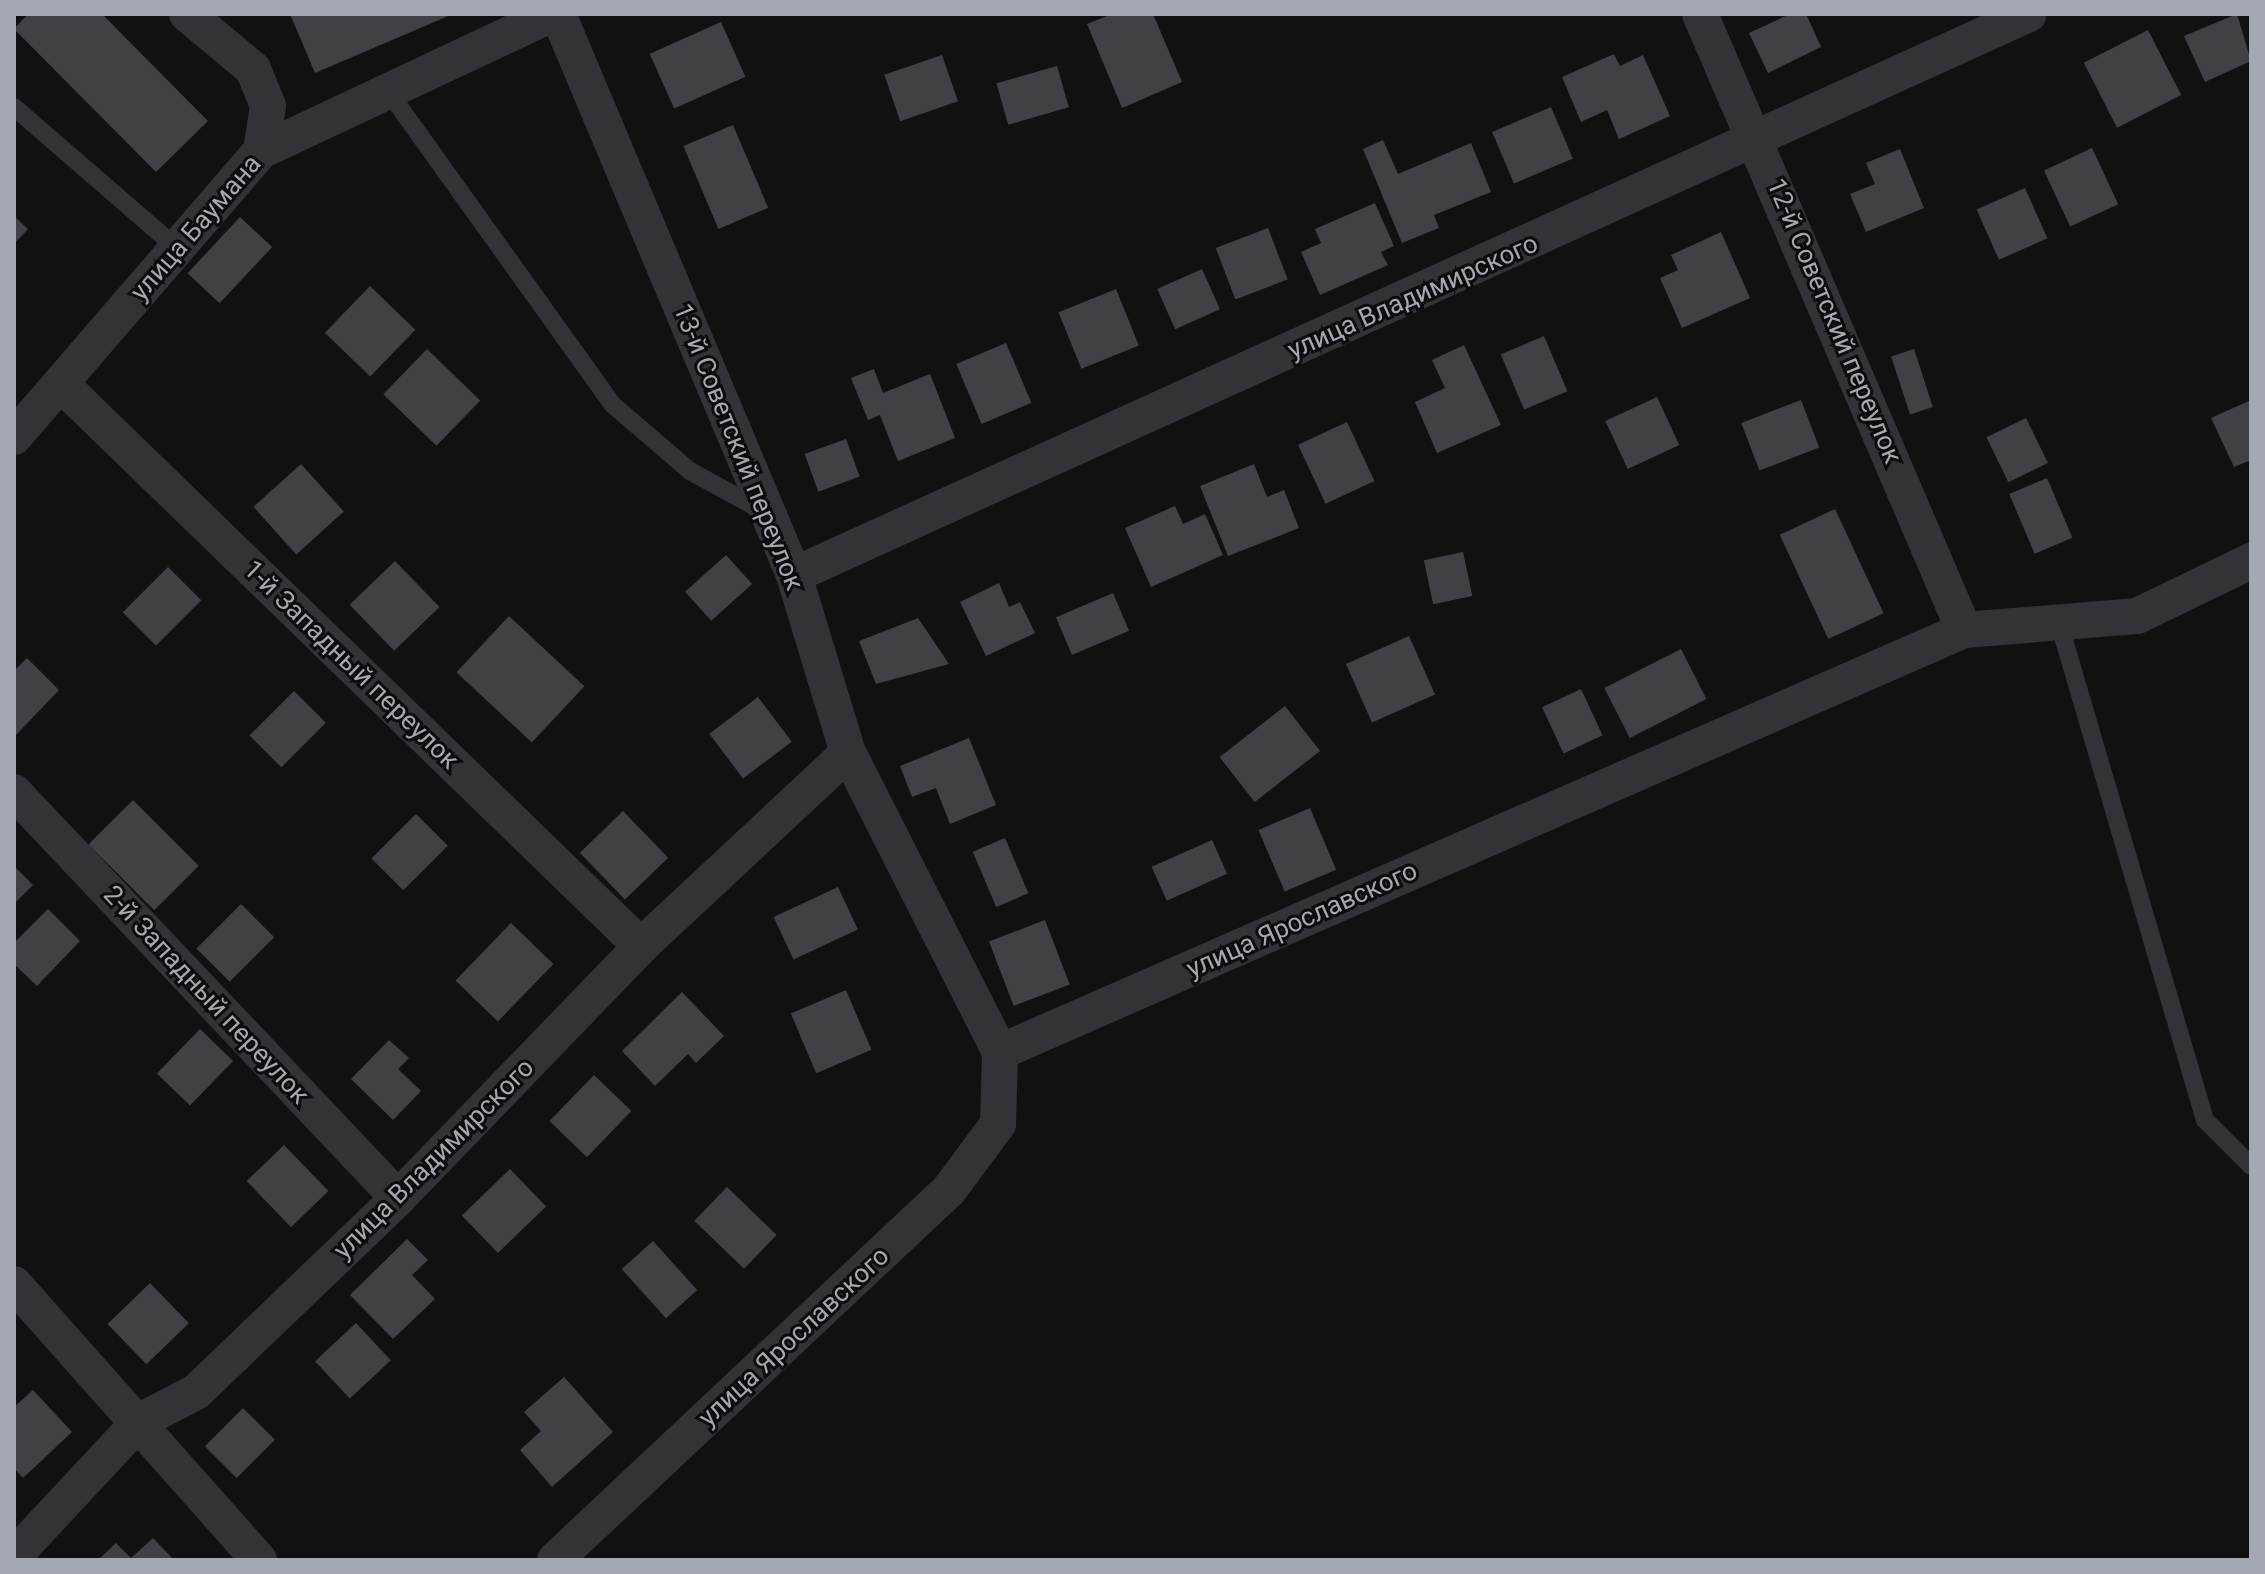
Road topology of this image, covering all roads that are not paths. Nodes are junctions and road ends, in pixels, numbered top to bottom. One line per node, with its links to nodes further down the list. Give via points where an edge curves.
1 (187, 14): 9 (street, via 253,69 268,106)
2 (552, 14): 6 (street, улица Баумана)
3 (558, 14): 13 (street, 13-й Советский переулок)
4 (1700, 14): 8 (street, 12-й Советский переулок)
5 (2029, 14): 8 (street, улица Владимирского)
6 (388, 91): 9 (street, улица Баумана); 13 (lane, via 613,405 690,471)
7 (14, 107): 10 (lane)
8 (1758, 142): 15 (street, улица Владимирского); 17 (street, 12-й Советский переулок)
9 (261, 151): 10 (street, улица Баумана)
10 (177, 248): 11 (street, улица Баумана)
11 (61, 384): 12 (street, улица Баумана); 20 (street, 1-й Западный переулок)
12 (14, 437)
13 (769, 514): 15 (street, 13-й Советский переулок)
14 (2251, 561): 16 (street, улица Ярославского, via 2137,616)
15 (794, 575): 18 (street, 13-й Советский переулок)
16 (2059, 623): 17 (street, улица Ярославского); 22 (lane, via 2205,1120)
17 (1964, 630): 21 (street, улица Ярославского)
18 (848, 753): 20 (street, улица Владимирского); 21 (street, 13-й Советский переулок)
19 (14, 792): 23 (street, 2-й Западный переулок)
20 (641, 946): 23 (street, улица Владимирского)
21 (1000, 1052): 28 (street, улица Ярославского, via 998,1124 949,1190)
22 (2251, 1166)
23 (398, 1198): 25 (street, улица Владимирского, via 196,1392)
24 (14, 1284): 25 (street)
25 (140, 1421): 26 (street, улица Владимирского); 27 (street)
26 (14, 1556)
27 (259, 1560)
28 (555, 1560)

